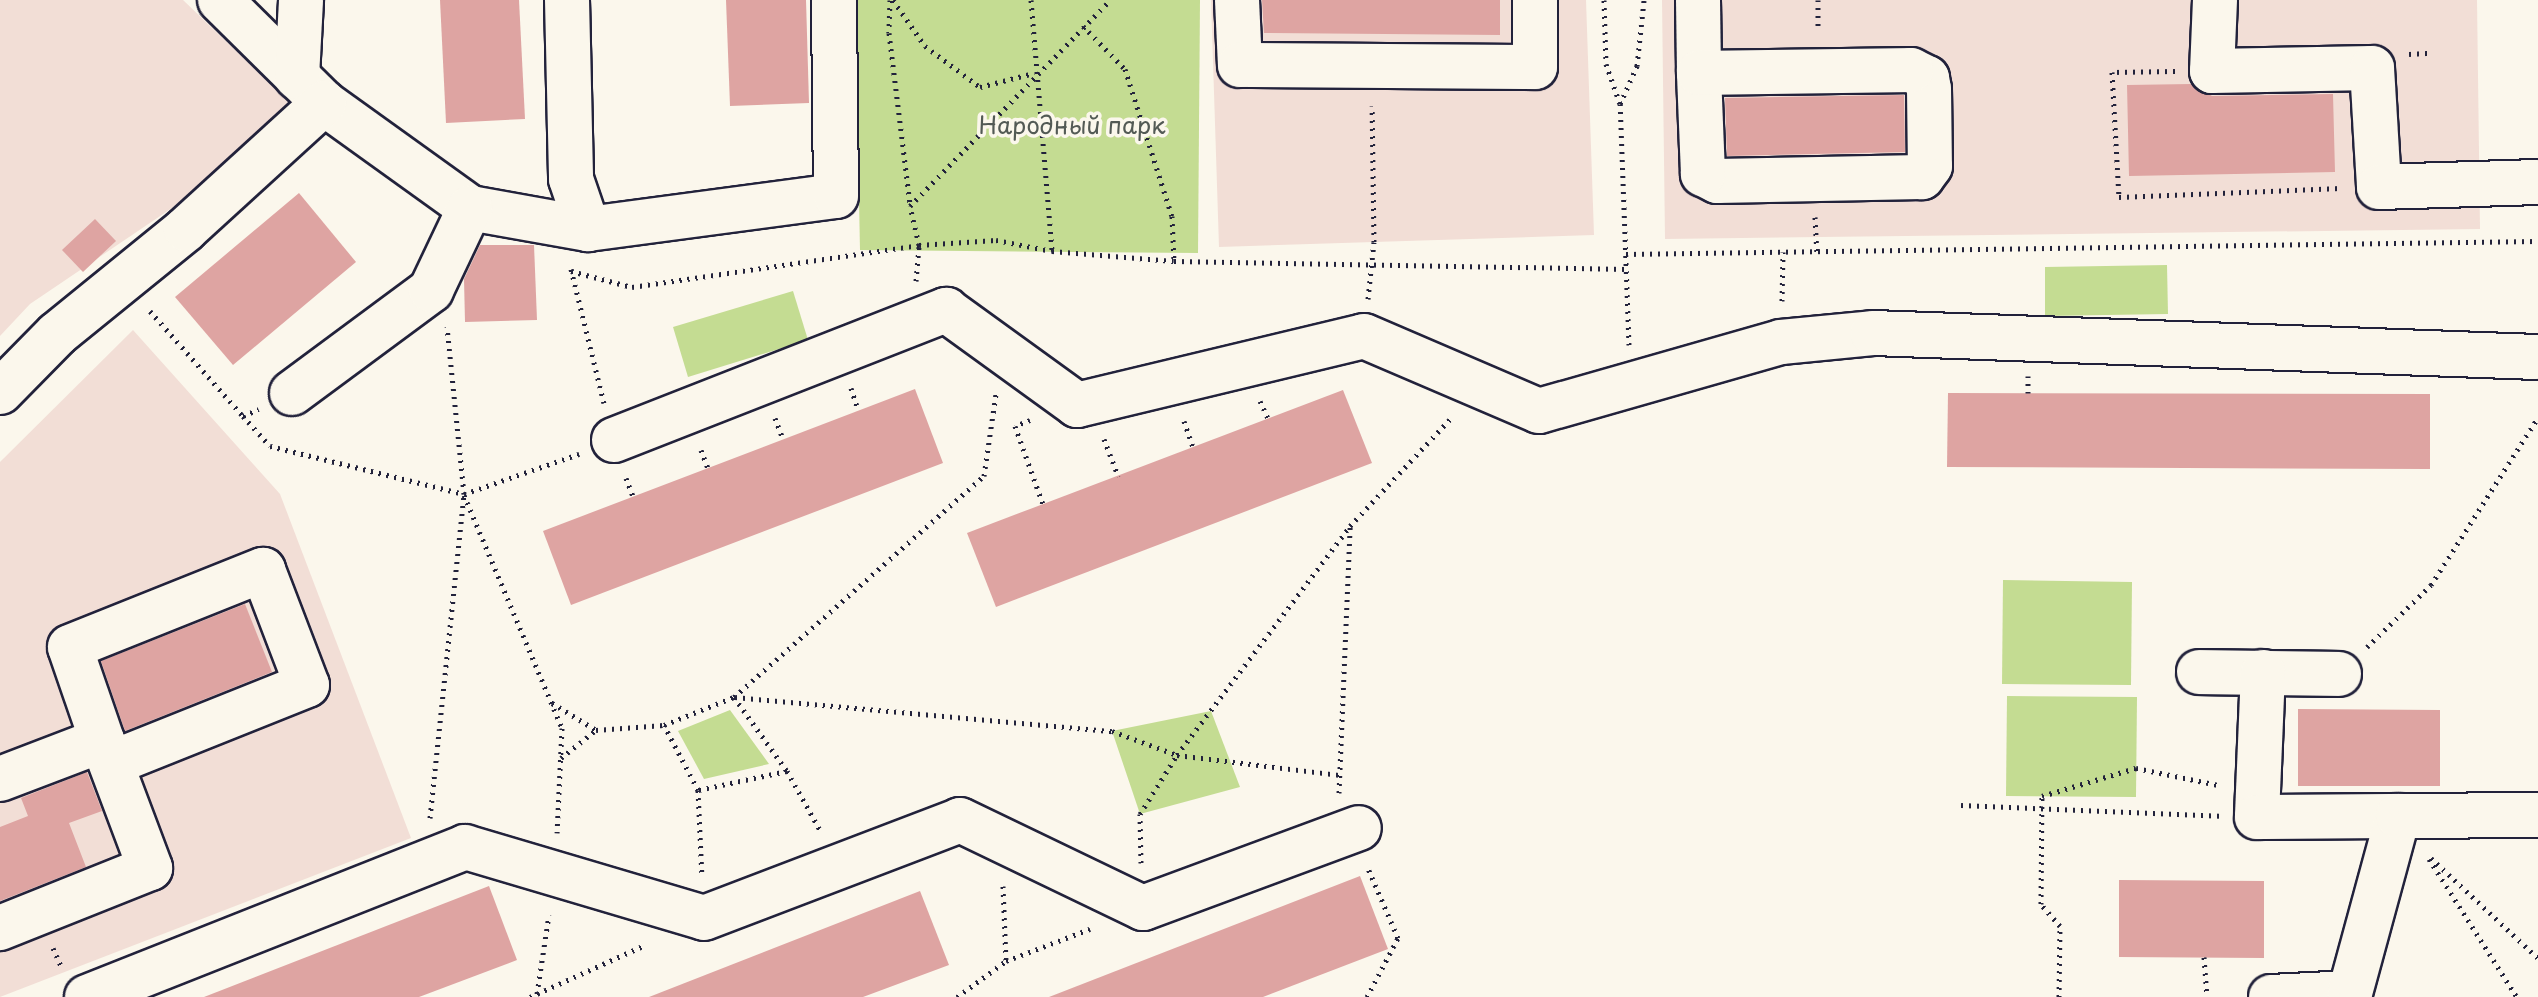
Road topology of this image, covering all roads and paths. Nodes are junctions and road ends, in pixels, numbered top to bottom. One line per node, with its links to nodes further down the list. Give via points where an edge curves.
1 (220, 0): 19 (lane)
2 (301, 0): 19 (lane)
3 (567, 0): 25 (lane)
4 (834, 0): 25 (lane, via 836,196)
5 (891, 0): 17 (path, via 925,46 980,87); 23 (path, via 889,33)
6 (1031, 0): 17 (path)
7 (1110, 0): 14 (path)
8 (1237, 0): 15 (lane, via 1240,65)
9 (1535, 0): 15 (lane, via 1535,67)
10 (1604, 0): 20 (path, via 1606,64)
11 (1644, 0): 20 (path, via 1637,66)
12 (1698, 0): 18 (lane)
13 (2215, 0): 16 (lane)
14 (1083, 26): 17 (path); 33 (path, via 1125,69 1172,216)
15 (1372, 65): 34 (path)
16 (2212, 71): 22 (lane, via 2372,68); 22 (path, via 2112,72 2119,197)
17 (1035, 72): 23 (path); 29 (path)
18 (1699, 73): 18 (lane, via 1920,72 1929,89 1927,173 1914,179 1709,180 1700,166)
19 (311, 90): 24 (lane); 38 (lane, via 186,229)
20 (1620, 104): 32 (path)
21 (2538, 182): 22 (lane)
22 (2379, 187)
23 (910, 206): 28 (path)
24 (470, 208): 25 (lane); 47 (lane, via 431,290)
25 (574, 227): 36 (path)
26 (1816, 237): 31 (path)
27 (2538, 241): 31 (path)
28 (919, 245): 29 (path, via 996,240); 36 (path, via 632,287); 39 (path)
29 (1052, 251): 33 (path)
30 (1783, 252): 31 (path); 32 (path); 37 (path)
31 (1817, 252)
32 (1626, 254): 35 (path)
33 (1174, 261): 34 (path)
34 (1371, 264): 35 (path); 41 (path)
35 (1626, 269): 44 (path)
36 (571, 271): 51 (path)
37 (1783, 273)
38 (122, 279): 46 (lane); 49 (path)
39 (911, 324): 42 (lane, via 946,310); 51 (lane)
40 (450, 335): 52 (path)
41 (1364, 336): 45 (lane); 48 (lane)
42 (1002, 350): 48 (lane); 58 (path, via 984,476)
43 (2538, 357): 44 (lane, via 1873,333 1781,342)
44 (1631, 386): 45 (lane, via 1539,411)
45 (1479, 387): 54 (path)
46 (0, 392)
47 (292, 393): 49 (path)
48 (1077, 405): 53 (path, via 1015,426)
49 (243, 416): 52 (path, via 270,446)
50 (2538, 418): 57 (path, via 2431,585)
51 (614, 440): 52 (path)
52 (464, 494): 59 (path); 75 (path)
53 (1043, 504)
54 (1350, 526): 63 (path); 66 (path)
55 (2199, 672): 56 (lane)
56 (2263, 672): 57 (lane); 70 (lane)
57 (2339, 674)
58 (734, 697): 60 (path); 63 (path, via 1112,731); 65 (path)
59 (551, 703): 61 (path); 64 (path, via 562,728)
60 (664, 725): 61 (path); 68 (path)
61 (596, 730): 64 (path)
62 (107, 751): 62 (lane, via 70,647 263,570 307,685); 67 (lane); 81 (lane, via 150,868)
63 (1177, 755): 66 (path); 79 (path, via 1140,814)
64 (561, 758): 77 (path)
65 (787, 771): 68 (path); 76 (path)
66 (1339, 775): 74 (path)
67 (0, 779)
68 (698, 790): 80 (path)
69 (1961, 805): 71 (path)
70 (2257, 805): 71 (path); 71 (path, via 2136,768 2042,796); 73 (lane)
71 (2043, 808): 91 (path, via 2041,904 2060,926)
72 (2538, 815): 73 (lane)
73 (2398, 816): 93 (lane, via 2350,993)
74 (1356, 845): 79 (lane); 90 (path, via 1398,938)
75 (426, 863): 77 (lane, via 465,847); 87 (lane)
76 (840, 866): 79 (lane, via 960,820); 80 (lane)
77 (555, 874): 80 (lane); 86 (path)
78 (1002, 874): 85 (path)
79 (1143, 908): 85 (path)
80 (704, 918)
81 (0, 928)
82 (649, 943): 86 (path)
83 (2204, 957): 92 (path)
84 (2538, 958): 94 (path, via 2425,852)
85 (1006, 961): 89 (path)
86 (537, 994): 88 (path)
87 (87, 997)
88 (530, 997)
89 (957, 997)
90 (1367, 997)
91 (2059, 997)
92 (2207, 997)
93 (2271, 997)
94 (2517, 997)

